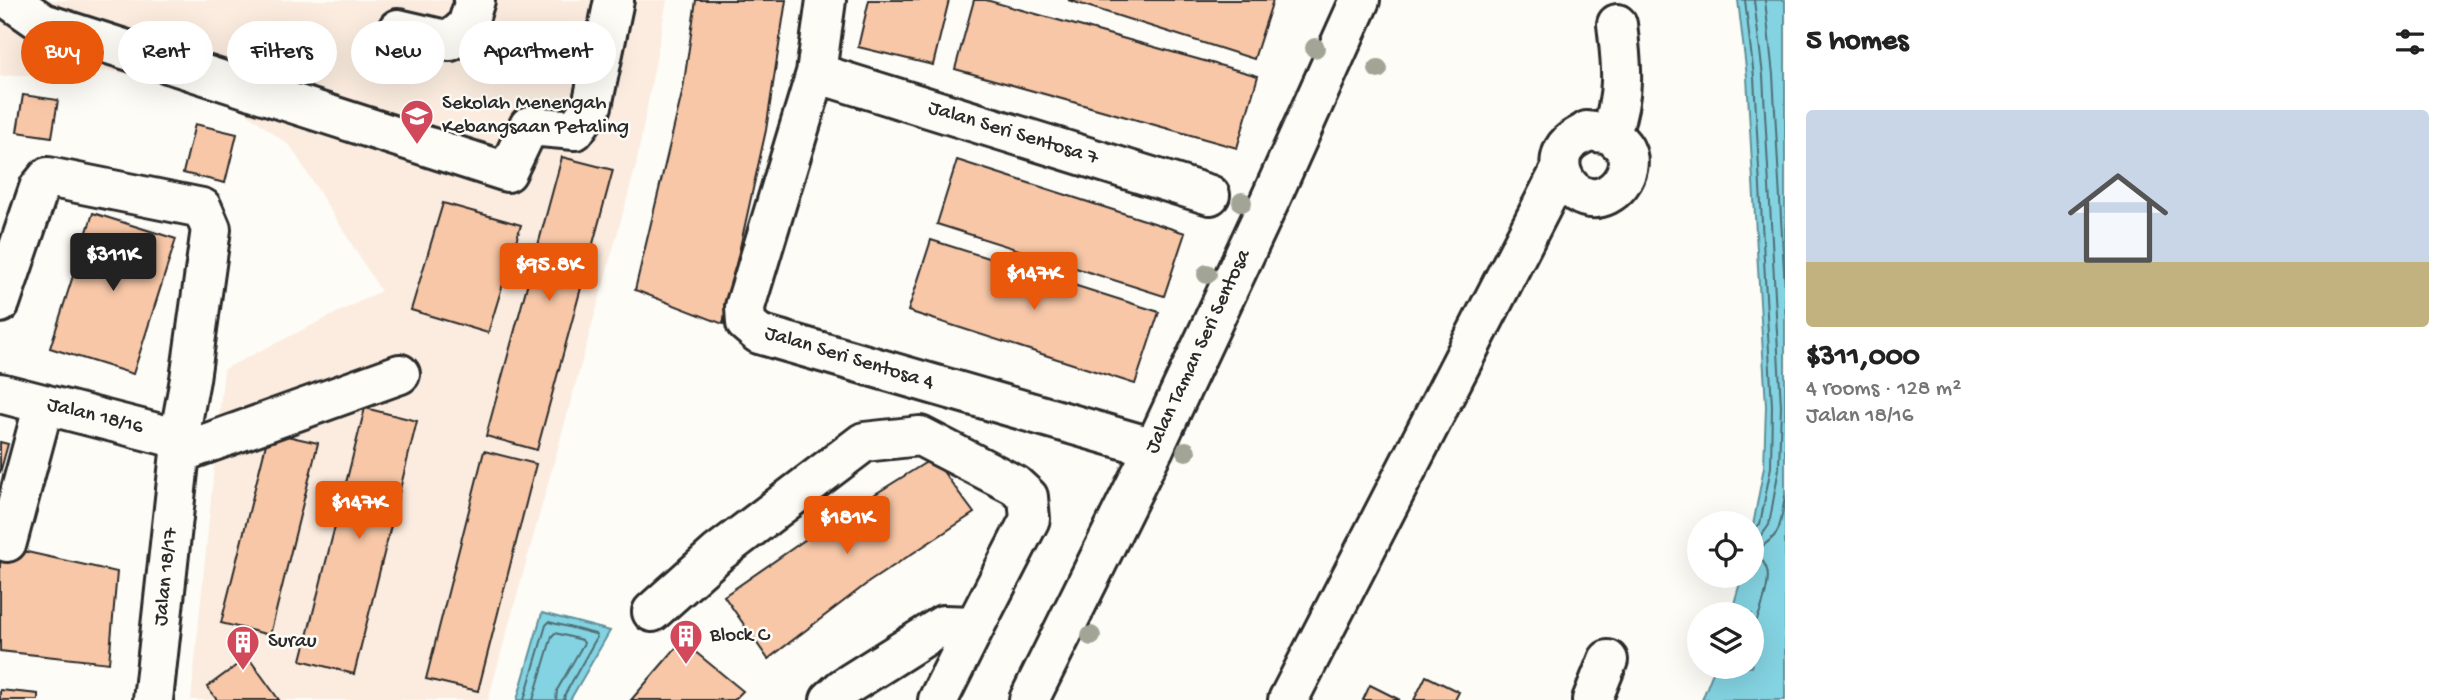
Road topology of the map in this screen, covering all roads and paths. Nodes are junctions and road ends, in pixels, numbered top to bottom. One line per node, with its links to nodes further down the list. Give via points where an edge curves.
1 (10, 0): 6 (street)
2 (475, 0): 8 (street, via 467,26 450,41)
3 (614, 0): 6 (street, via 592,106 575,130 529,126 507,172)
4 (826, 0): 9 (street, Jalan Seri Sentosa 4)
5 (1360, 0): 17 (street, Jalan Taman Seri Sentosa)
6 (46, 11)
7 (1617, 24): 10 (street, via 1623,74)
8 (445, 40)
9 (816, 73): 12 (street, Jalan Seri Sentosa 7); 17 (street, Jalan Seri Sentosa 4, via 745,307 746,324 759,334)
10 (1611, 134): 11 (street, via 1587,131 1568,144); 11 (street, via 1626,151 1627,174 1613,193 1590,198 1570,187)
11 (1560, 171): 27 (street)
12 (1210, 195)
13 (0, 303): 18 (street, Jalan 18/17, via 39,188 48,177 202,208 211,229)
14 (400, 374): 18 (street)
15 (0, 393): 16 (street, Jalan 18/16)
16 (44, 404): 18 (street, Jalan 18/16, via 169,436); 19 (street)
17 (1154, 448): 26 (street, Jalan Taman Seri Sentosa)
18 (179, 449): 23 (street, Jalan 18/17)
19 (7, 542)
20 (652, 612): 21 (street, via 718,553 864,442 920,436 1015,485 1028,497 1030,519)
21 (975, 626): 24 (street, via 943,625); 25 (street)
22 (1608, 660): 28 (street)
23 (153, 700)
24 (830, 700)
25 (938, 700)
26 (1028, 700)
27 (1288, 700)
28 (1592, 700)

